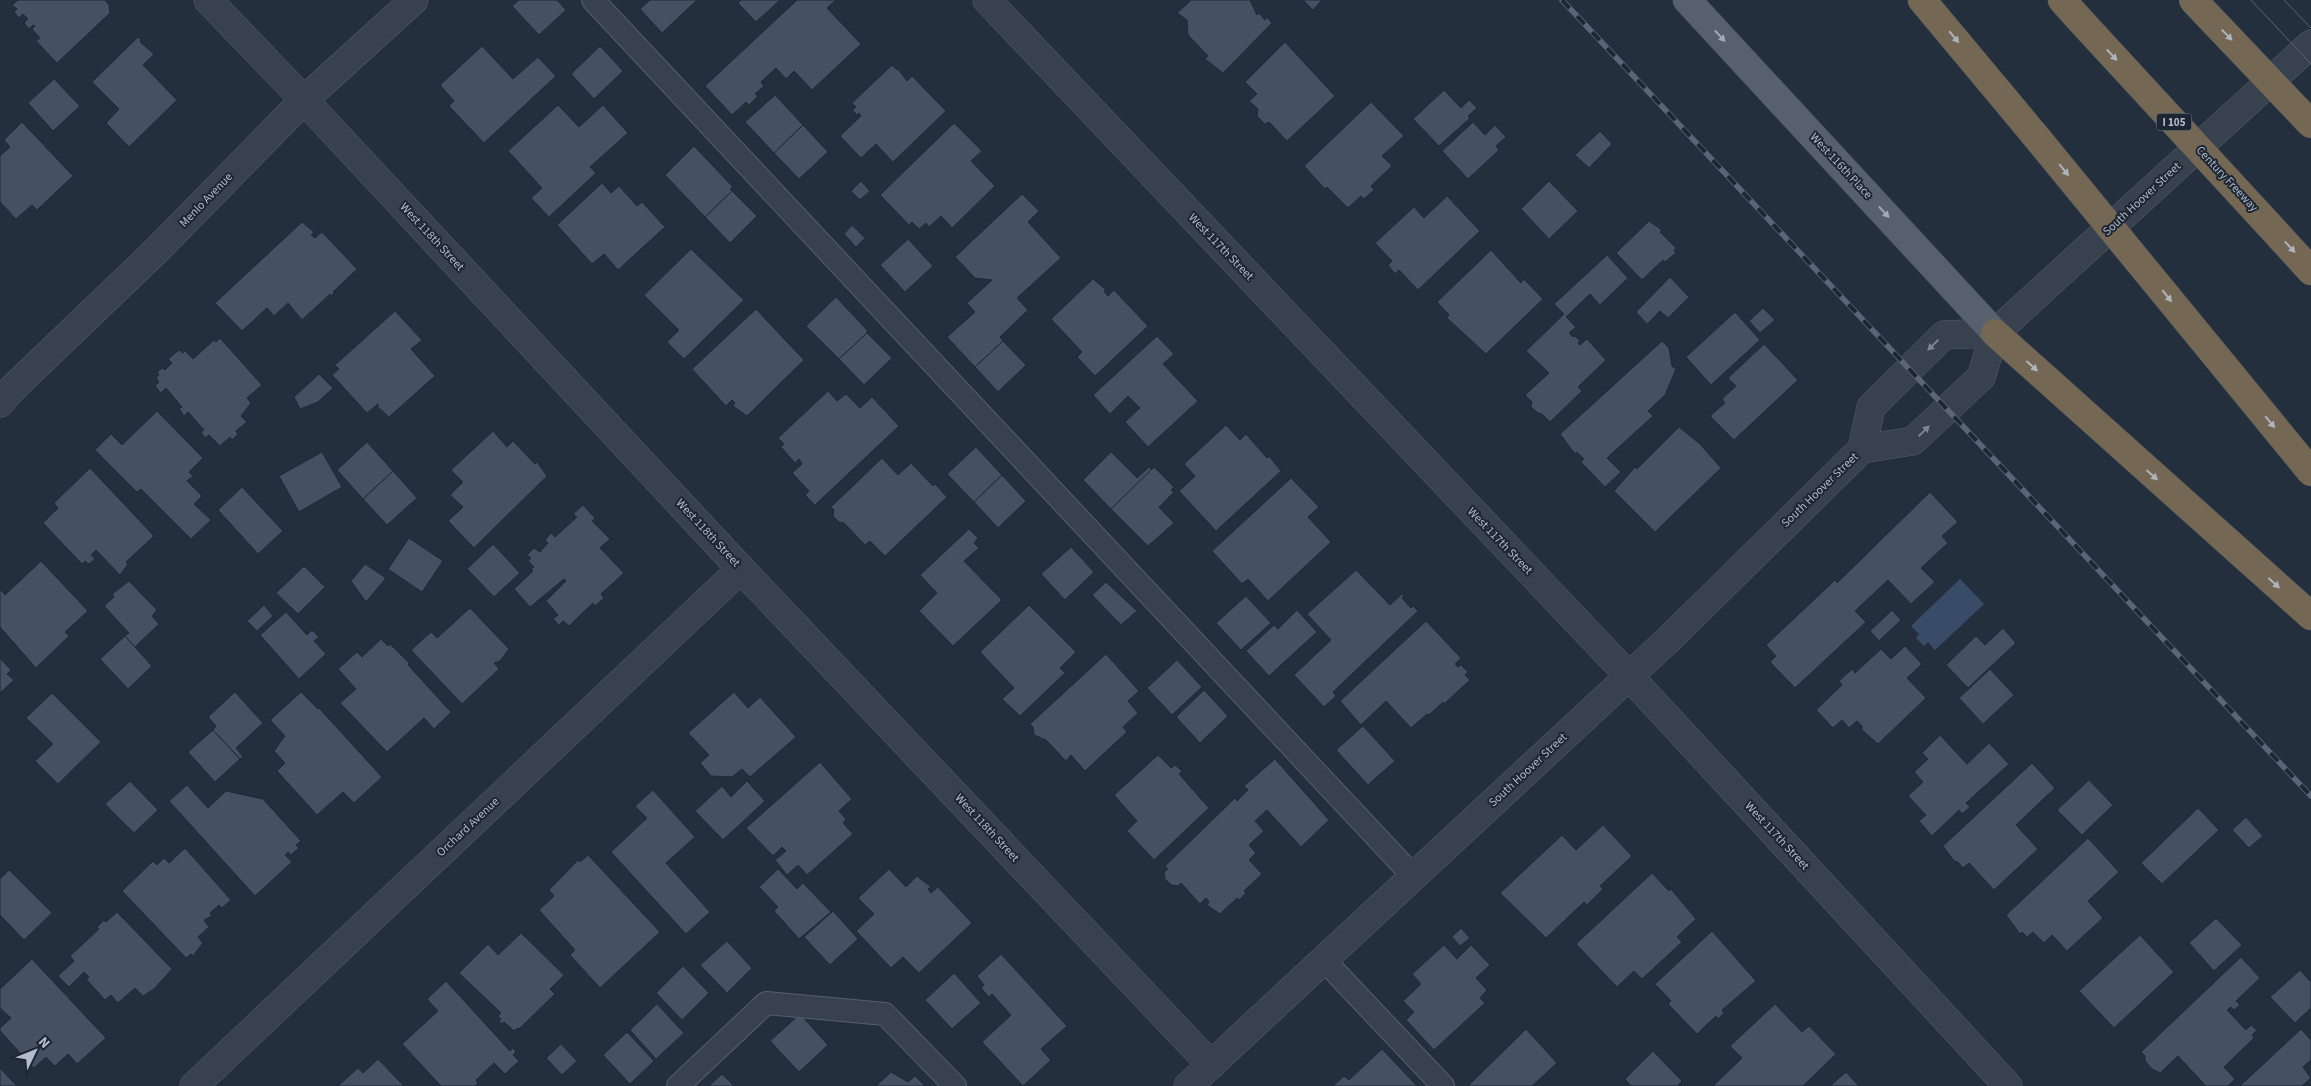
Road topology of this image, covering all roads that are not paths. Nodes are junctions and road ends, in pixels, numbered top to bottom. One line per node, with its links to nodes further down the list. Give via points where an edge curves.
1 (208, 0): 10 (street, West 118th Street)
2 (414, 0): 10 (street, Menlo Avenue)
3 (593, 0): 20 (lane)
4 (987, 0): 19 (street, West 117th Street)
5 (1687, 0): 13 (main road, West 116th Place, one-way to 13)
6 (1922, 0): 16 (highway, one-way to 16, bridge)
7 (2193, 0): 11 (highway, one-way to 11, bridge)
8 (2070, 9): 12 (highway, Century Freeway / I 105, one-way to 12, bridge)
9 (2311, 44): 13 (street, South Hoover Street)
10 (304, 100): 14 (street, Menlo Avenue); 17 (street, West 118th Street)
11 (2311, 124)
12 (2311, 271)
13 (1995, 333): 15 (street, South Hoover Street, one-way to 13, via 1914,441 1981,377); 15 (street, South Hoover Street, one-way to 15, via 1944,335 1871,407); 18 (highway, one-way to 18)
14 (0, 403)
15 (1862, 449): 19 (street, South Hoover Street)
16 (2311, 472)
17 (741, 569): 22 (street, West 118th Street); 23 (street, Orchard Avenue)
18 (2311, 616)
19 (1629, 676): 20 (street, South Hoover Street); 28 (street, West 117th Street)
20 (1413, 876): 21 (street, South Hoover Street)
21 (1324, 960): 22 (street, South Hoover Street); 27 (lane)
22 (1211, 1065): 26 (street, South Hoover Street)
23 (194, 1086)
24 (678, 1086): 25 (lane, via 766,1003 885,1014)
25 (956, 1086)
26 (1188, 1086)
27 (1443, 1086)
28 (2008, 1086)

